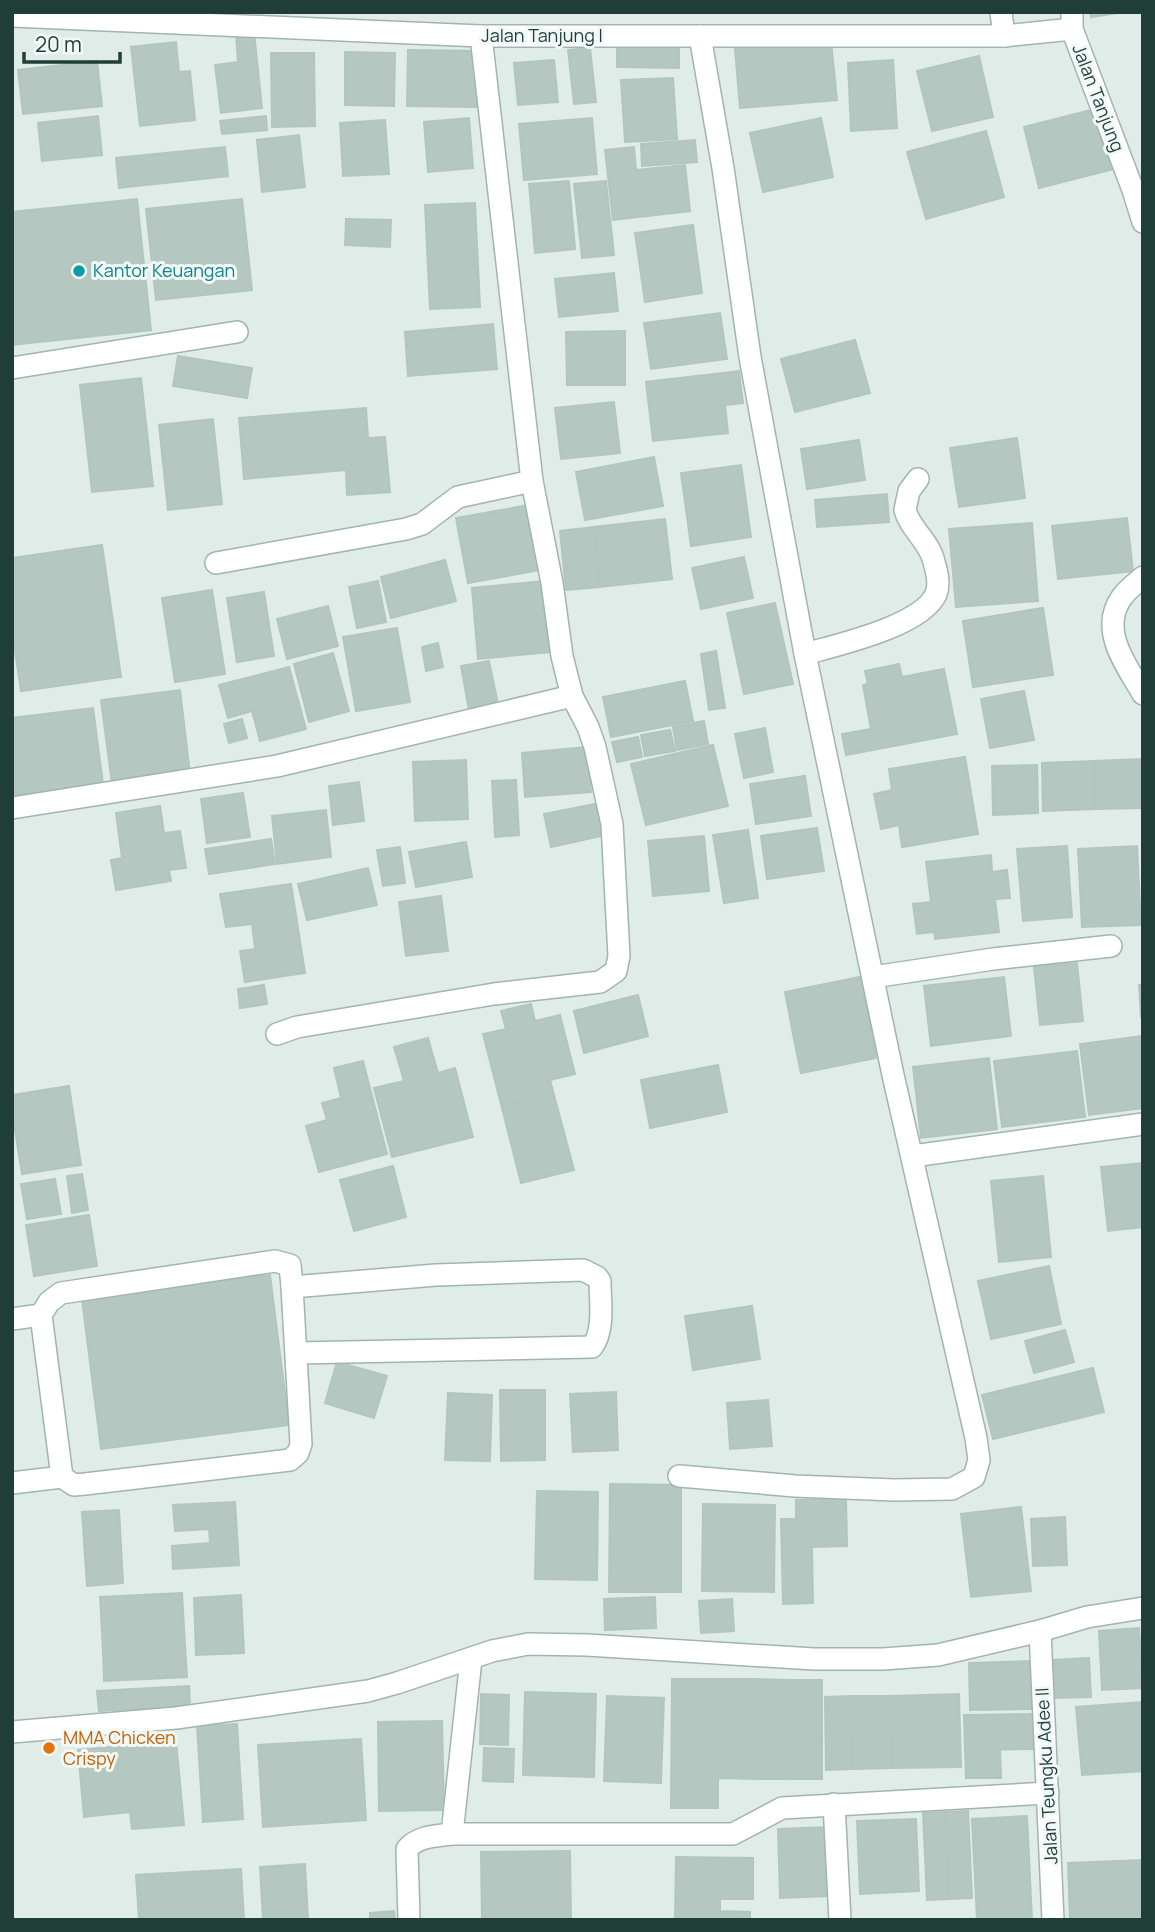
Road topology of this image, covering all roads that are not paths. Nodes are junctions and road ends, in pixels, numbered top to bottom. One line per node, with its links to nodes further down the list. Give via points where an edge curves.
1 (1001, 12): 6 (street)
2 (12, 16): 4 (street, Jalan Tanjung I)
3 (1072, 21): 6 (street, Jalan Tanjung I); 7 (street, Jalan Tanjung)
4 (481, 36): 5 (street, Jalan Tanjung I); 12 (street)
5 (700, 36): 6 (street, Jalan Tanjung I); 15 (street, via 750,357)
6 (1004, 36)
7 (1138, 189): 8 (street, Jalan Tanjung)
8 (1143, 222)
9 (237, 332): 10 (street)
10 (12, 368)
11 (918, 479): 15 (street, via 909,491 905,510 934,559 938,584 930,603 888,629)
12 (532, 481): 13 (street, via 458,497 422,524 406,530); 17 (street)
13 (216, 564)
14 (1143, 577): 16 (street, via 1122,596 1113,626 1120,658)
15 (805, 654): 20 (street)
16 (1143, 694)
17 (572, 696): 18 (street, via 277,766); 21 (street, via 595,747 612,824 619,956 612,975 588,985 494,994)
18 (12, 808)
19 (1111, 946): 20 (street)
20 (873, 977): 23 (street)
21 (276, 1034)
22 (1143, 1124): 23 (street)
23 (913, 1156): 28 (street, via 976,1438 979,1460 974,1477 952,1489 894,1490)
24 (292, 1287): 25 (street, via 290,1265 275,1261 61,1293); 27 (street); 27 (street, via 436,1275 583,1270 600,1281 600,1325 592,1347)
25 (41, 1315): 26 (street); 29 (street)
26 (12, 1319)
27 (297, 1353): 29 (street, via 301,1444 290,1460 74,1485)
28 (679, 1476)
29 (62, 1477): 30 (street)
30 (12, 1483)
31 (1143, 1608): 32 (street, via 1087,1617)
32 (1040, 1632): 33 (street, via 938,1655 883,1659 528,1644); 35 (street, Jalan Teungku Adee II)
33 (471, 1658): 34 (street, via 397,1684 337,1696 176,1718); 37 (street)
34 (12, 1732)
35 (1048, 1793): 36 (street); 40 (street, Jalan Teungku Adee II)
36 (834, 1804): 37 (street, via 776,1810 733,1833); 39 (street)
37 (452, 1833): 38 (street, via 424,1838 407,1849)
38 (410, 1920)
39 (840, 1920)
40 (1053, 1920)

